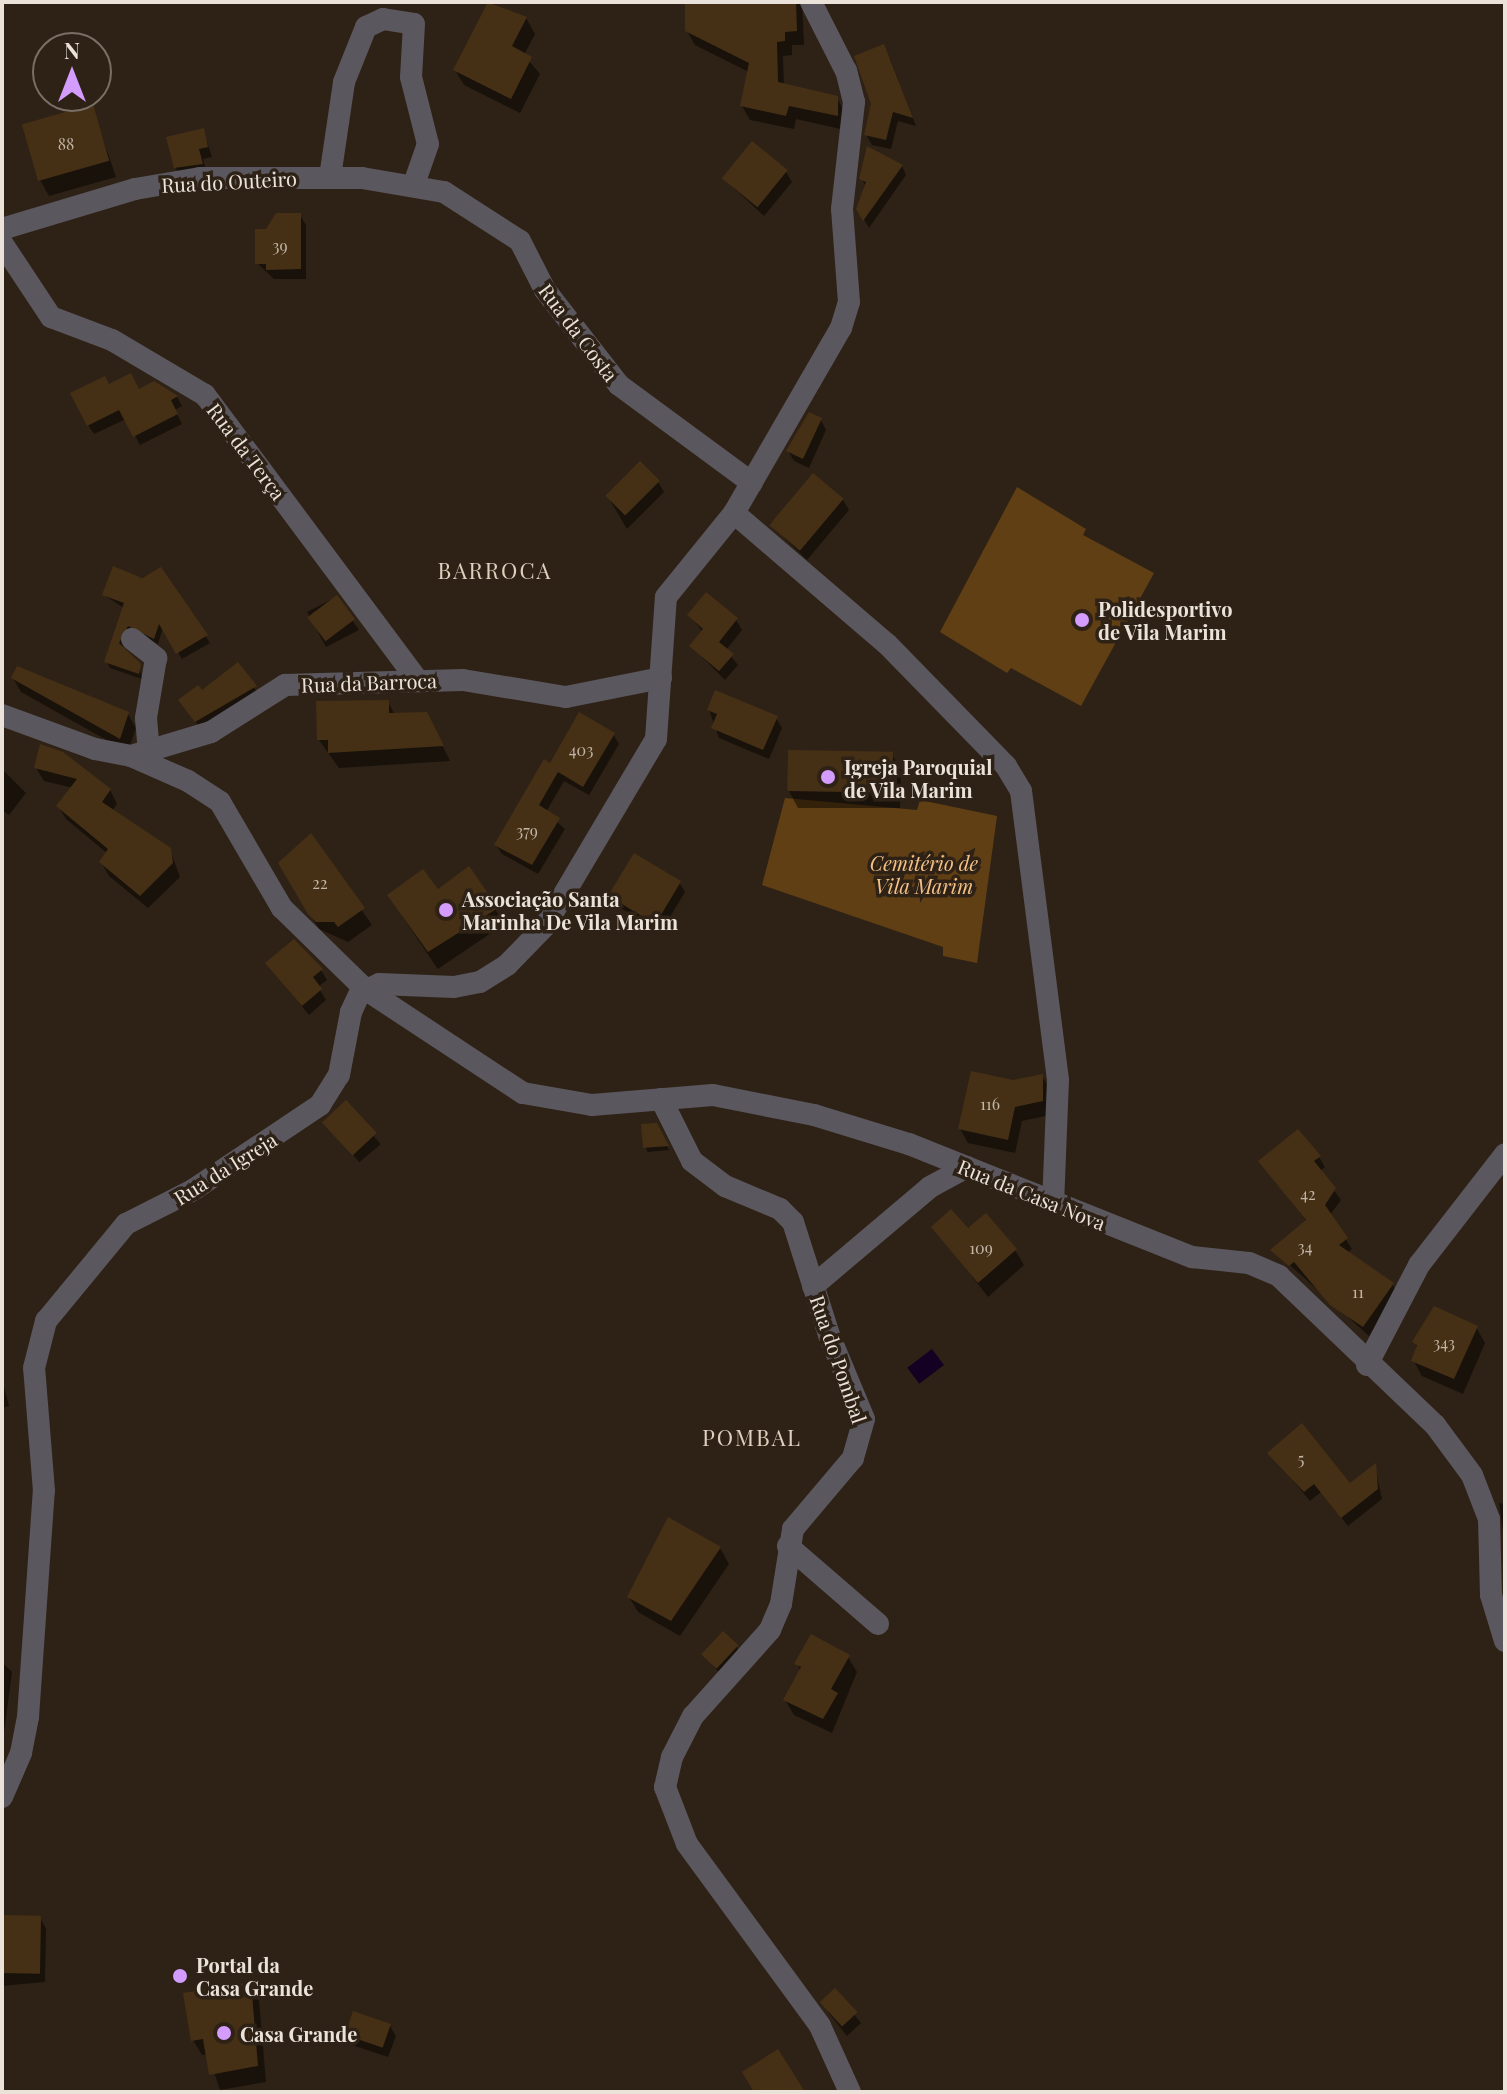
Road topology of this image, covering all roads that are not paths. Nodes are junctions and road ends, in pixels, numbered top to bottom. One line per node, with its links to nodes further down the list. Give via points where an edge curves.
1 (811, 2): 6 (street, via 850,79 854,102 842,223 849,302 841,328)
2 (330, 177): 3 (street, Rua do Outeiro); 3 (street, via 344,82 366,27 383,19 414,24 411,77 428,144); 4 (street, Rua do Outeiro, via 160,183)
3 (414, 184): 6 (street, Rua da Costa, via 456,198 514,236 526,248 545,290 580,329 611,377)
4 (2, 229)
5 (2, 243): 10 (street, Rua da Terça, via 51,317 112,340 205,395)
6 (752, 483): 7 (street)
7 (734, 513): 9 (street, via 666,597); 17 (street, via 887,644 1006,766 1021,791 1058,1080)
8 (132, 639): 12 (street, via 156,658)
9 (661, 678): 10 (street, Rua da Barroca, via 566,697 474,681); 13 (street, via 661,719 652,748 537,935 480,982 454,987 379,984)
10 (417, 679): 12 (street, Rua da Barroca, via 278,687 221,727)
11 (2, 715): 12 (street, via 95,749)
12 (140, 754): 13 (street, via 220,802 282,908)
13 (365, 989): 14 (street, via 533,1097 592,1105); 24 (street, Rua da Igreja, via 353,1004 339,1075 320,1105 193,1190 126,1224 46,1321 34,1368 44,1491 28,1717 21,1753)
14 (661, 1099): 16 (street, Rua da Casa Nova, via 713,1095 771,1105 881,1134); 18 (street, Rua do Pombal, via 692,1161 734,1192 790,1217)
15 (1505, 1154): 19 (street, via 1419,1265)
16 (967, 1167): 17 (street, Rua da Casa Nova); 18 (street, via 930,1187)
17 (1053, 1202): 19 (street, Rua da Casa Nova, via 1192,1257 1249,1263 1272,1272)
18 (813, 1286): 20 (street, Rua do Pombal, via 865,1430 845,1471 797,1522)
19 (1367, 1365): 21 (street, Rua da Casa Nova, via 1435,1425 1472,1475)
20 (788, 1546): 22 (street); 25 (street, Rua do Pombal, via 777,1618 760,1644 693,1716 672,1757 665,1787 687,1844 820,2026)
21 (1497, 1560): 23 (street, Rua da Casa Nova, via 1491,1595)
22 (878, 1624)
23 (1505, 1641)
24 (2, 1797)
25 (850, 2092)

